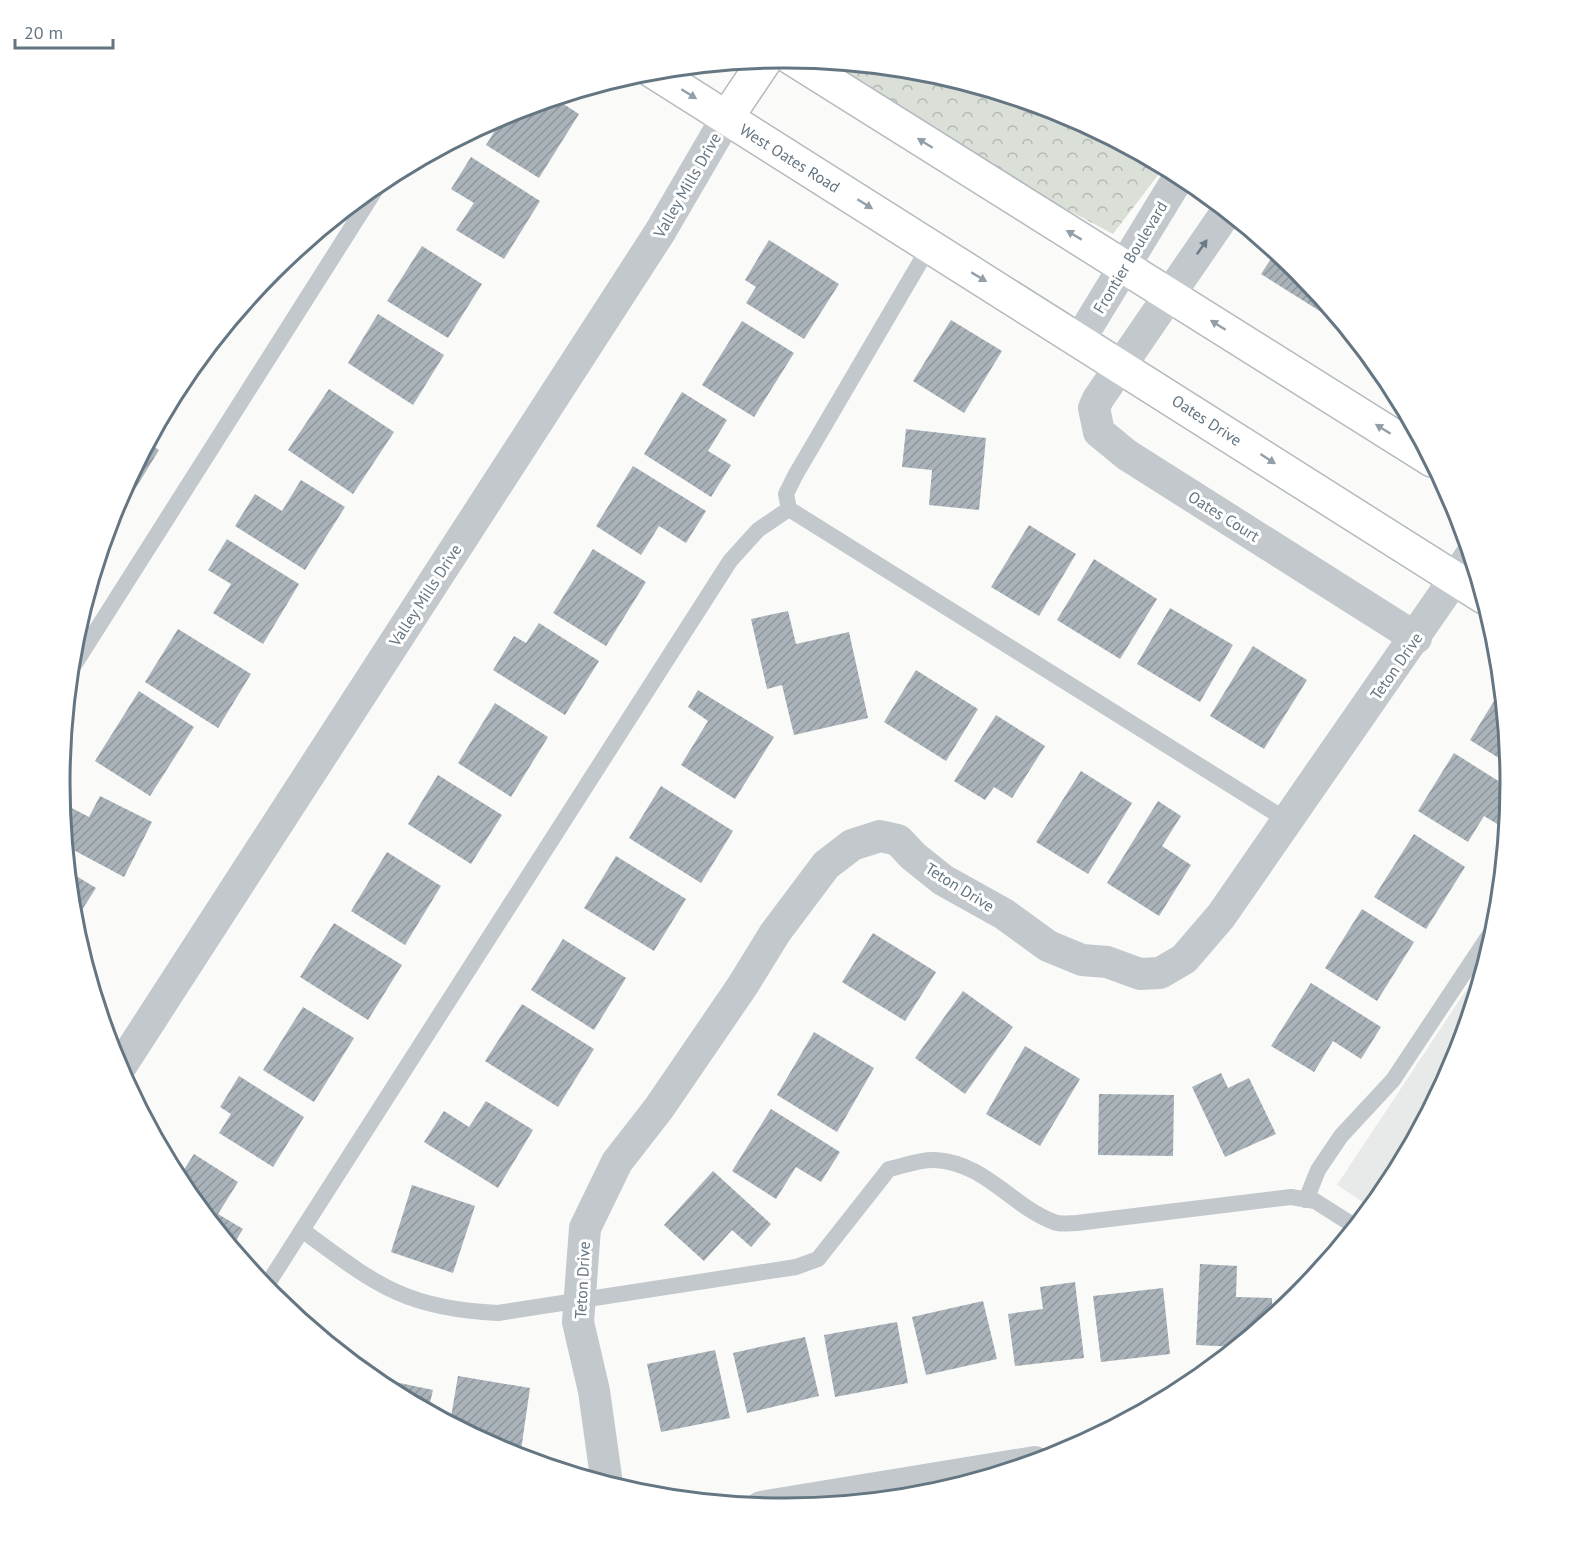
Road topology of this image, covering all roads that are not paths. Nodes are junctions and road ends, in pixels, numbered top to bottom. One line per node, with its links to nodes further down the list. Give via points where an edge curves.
1 (808, 68): 9 (main road, one-way to 1)
2 (760, 69): 4 (main road)
3 (664, 78): 4 (main road, West Oates Road, one-way to 4)
4 (727, 117): 8 (main road, West Oates Road, one-way to 8); 20 (street, Valley Mills Drive, via 660,232)
5 (1175, 183): 9 (street, Frontier Boulevard)
6 (367, 203): 17 (lane)
7 (1223, 217): 10 (street, one-way to 7)
8 (929, 247): 11 (main road, Oates Drive, one-way to 11); 14 (lane, via 796,474 786,494)
9 (1124, 265): 10 (main road); 11 (street, Frontier Boulevard)
10 (1169, 294): 12 (street); 13 (main road, one-way to 10)
11 (1080, 339): 12 (main road, Oates Drive)
12 (1121, 365): 15 (main road, Oates Drive, one-way to 15); 16 (street, Oates Court, via 1094,408 1099,432 1127,455)
13 (1419, 452)
14 (789, 509): 18 (lane); 23 (lane, via 758,530 730,561)
15 (1464, 567): 16 (street, Teton Drive)
16 (1416, 638): 18 (street, Teton Drive)
17 (82, 652)
18 (1288, 821): 25 (street, Teton Drive, via 1221,916 1184,959 1160,973 1140,974 1107,962 1082,960 1047,946 1004,914 943,880 898,840 880,836 852,845 826,865 775,933 666,1098 617,1162 585,1228)
19 (1482, 946): 21 (lane, via 1393,1080 1335,1145 1318,1170)
20 (125, 1059)
21 (1306, 1200): 22 (lane, via 1315,1201); 25 (lane, via 1249,1200 1056,1224 1028,1209 1000,1185 959,1164 933,1160 889,1168 818,1259 775,1272)
22 (1350, 1223)
23 (302, 1230): 24 (lane); 25 (lane, via 366,1277 397,1295 426,1304 498,1313)
24 (271, 1279)
25 (579, 1300): 27 (street, Teton Drive, via 578,1322 594,1391)
26 (976, 1473): 28 (street)
27 (606, 1475)
28 (849, 1495)

